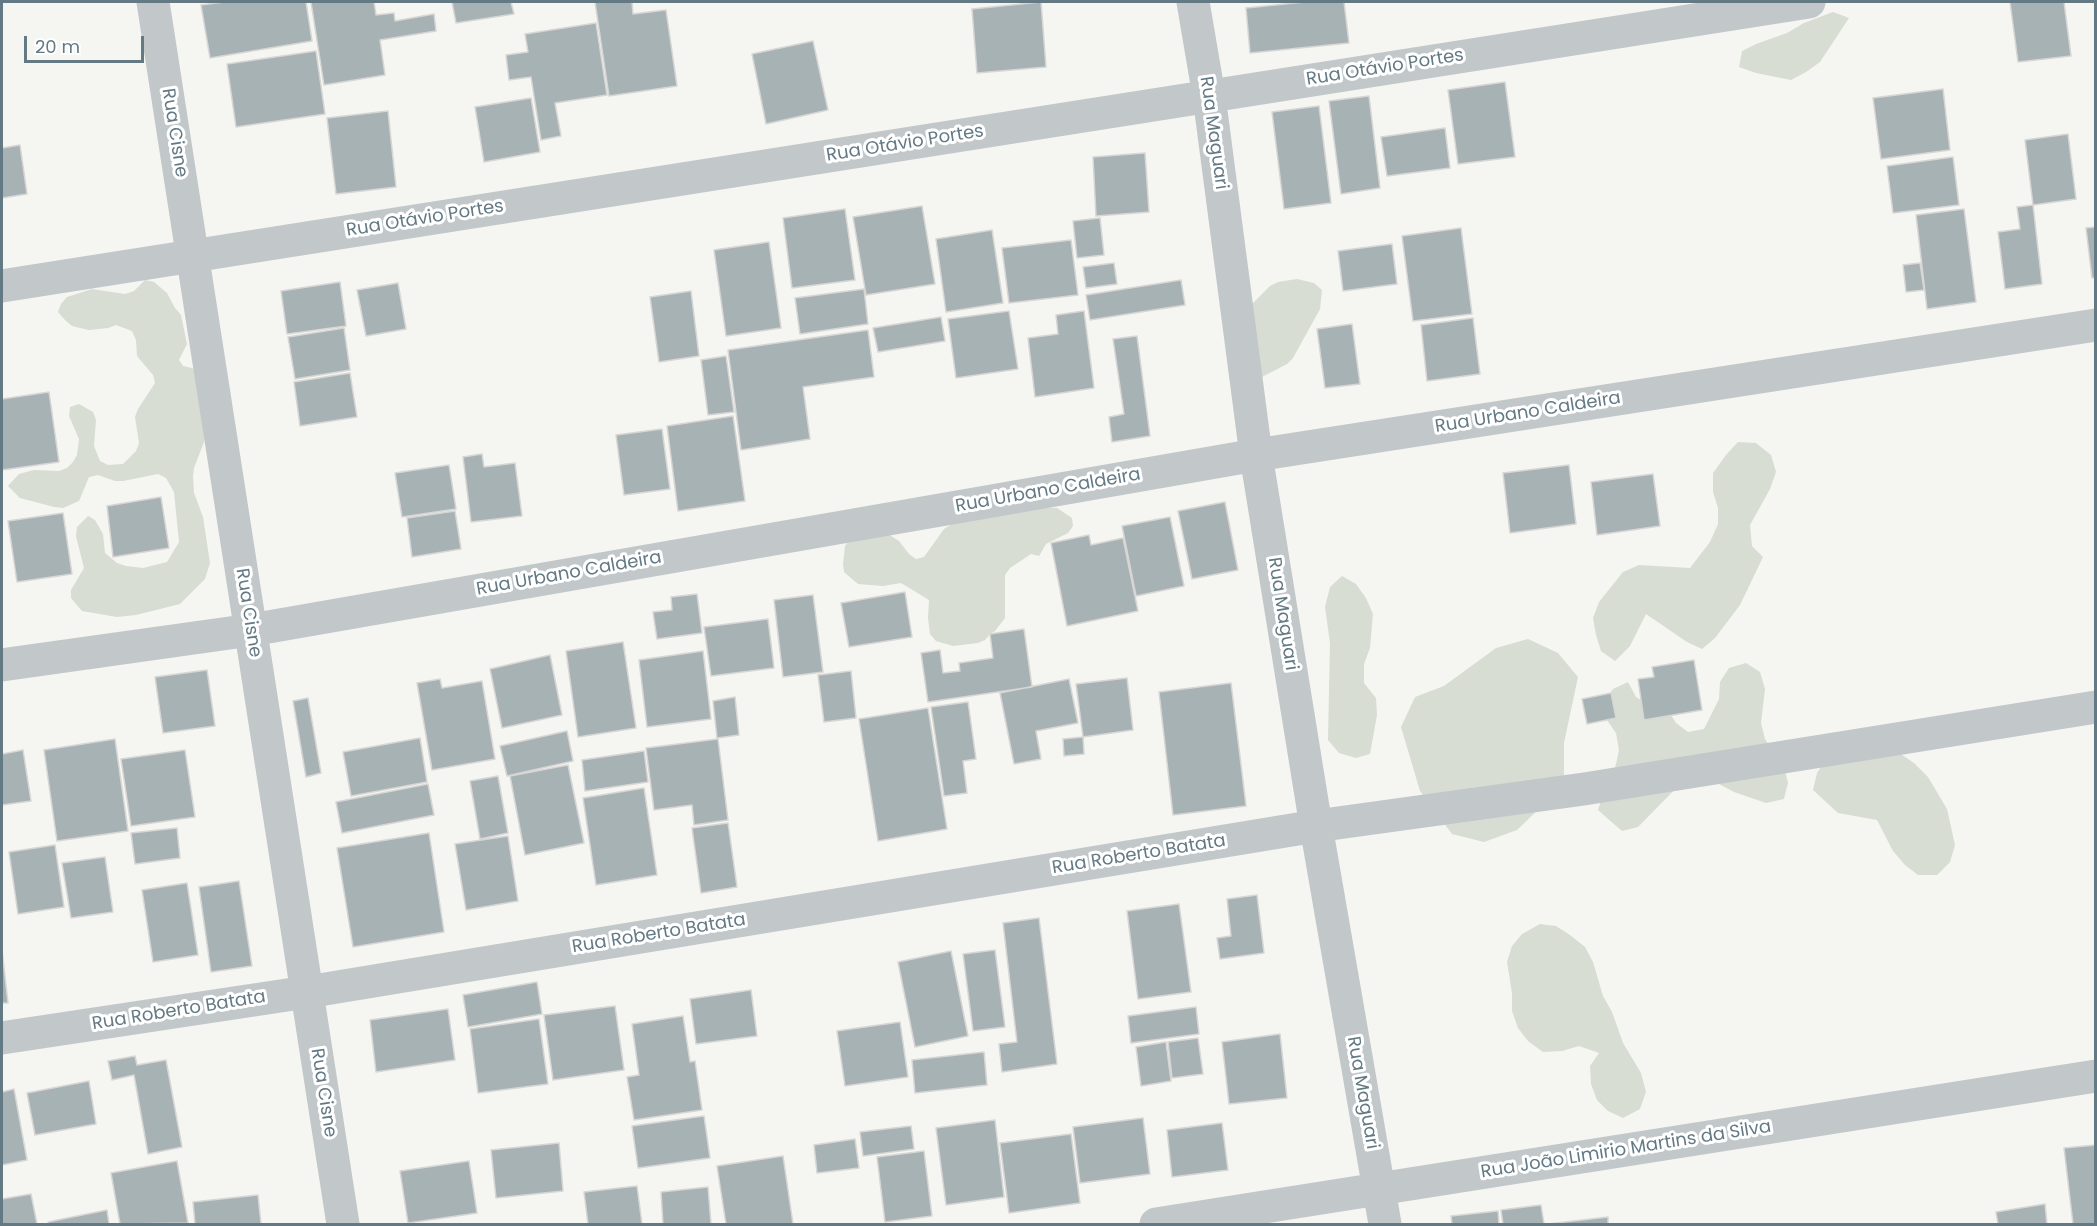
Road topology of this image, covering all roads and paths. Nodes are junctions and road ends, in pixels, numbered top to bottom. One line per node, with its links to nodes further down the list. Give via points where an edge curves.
1 (153, 2): 5 (street, Rua Cisne)
2 (1193, 2): 4 (street, Rua Maguari)
3 (1809, 2): 4 (street, Rua Otávio Portes)
4 (1209, 96): 5 (street, Rua Otávio Portes); 8 (street, Rua Maguari)
5 (193, 256): 6 (street, Rua Otávio Portes); 9 (street, Rua Cisne)
6 (2, 286)
7 (2096, 325): 8 (street, Rua Urbano Caldeira)
8 (1256, 455): 9 (street, Rua Urbano Caldeira); 12 (street, Rua Maguari)
9 (251, 630): 10 (street, Rua Urbano Caldeira); 13 (street, Rua Cisne)
10 (2, 665)
11 (2096, 707): 12 (street, Rua Roberto Batata, via 1584,789)
12 (1316, 826): 13 (street, Rua Roberto Batata); 16 (street, Rua Maguari)
13 (307, 992): 14 (street, Rua Roberto Batata); 17 (street, Rua Cisne)
14 (2, 1038)
15 (2096, 1076): 16 (street, Rua João Limirio Martins da Silva)
16 (1378, 1189): 18 (street, Rua João Limirio Martins da Silva); 19 (street, Rua Maguari)
17 (343, 1224)
18 (1156, 1224)
19 (1385, 1224)

